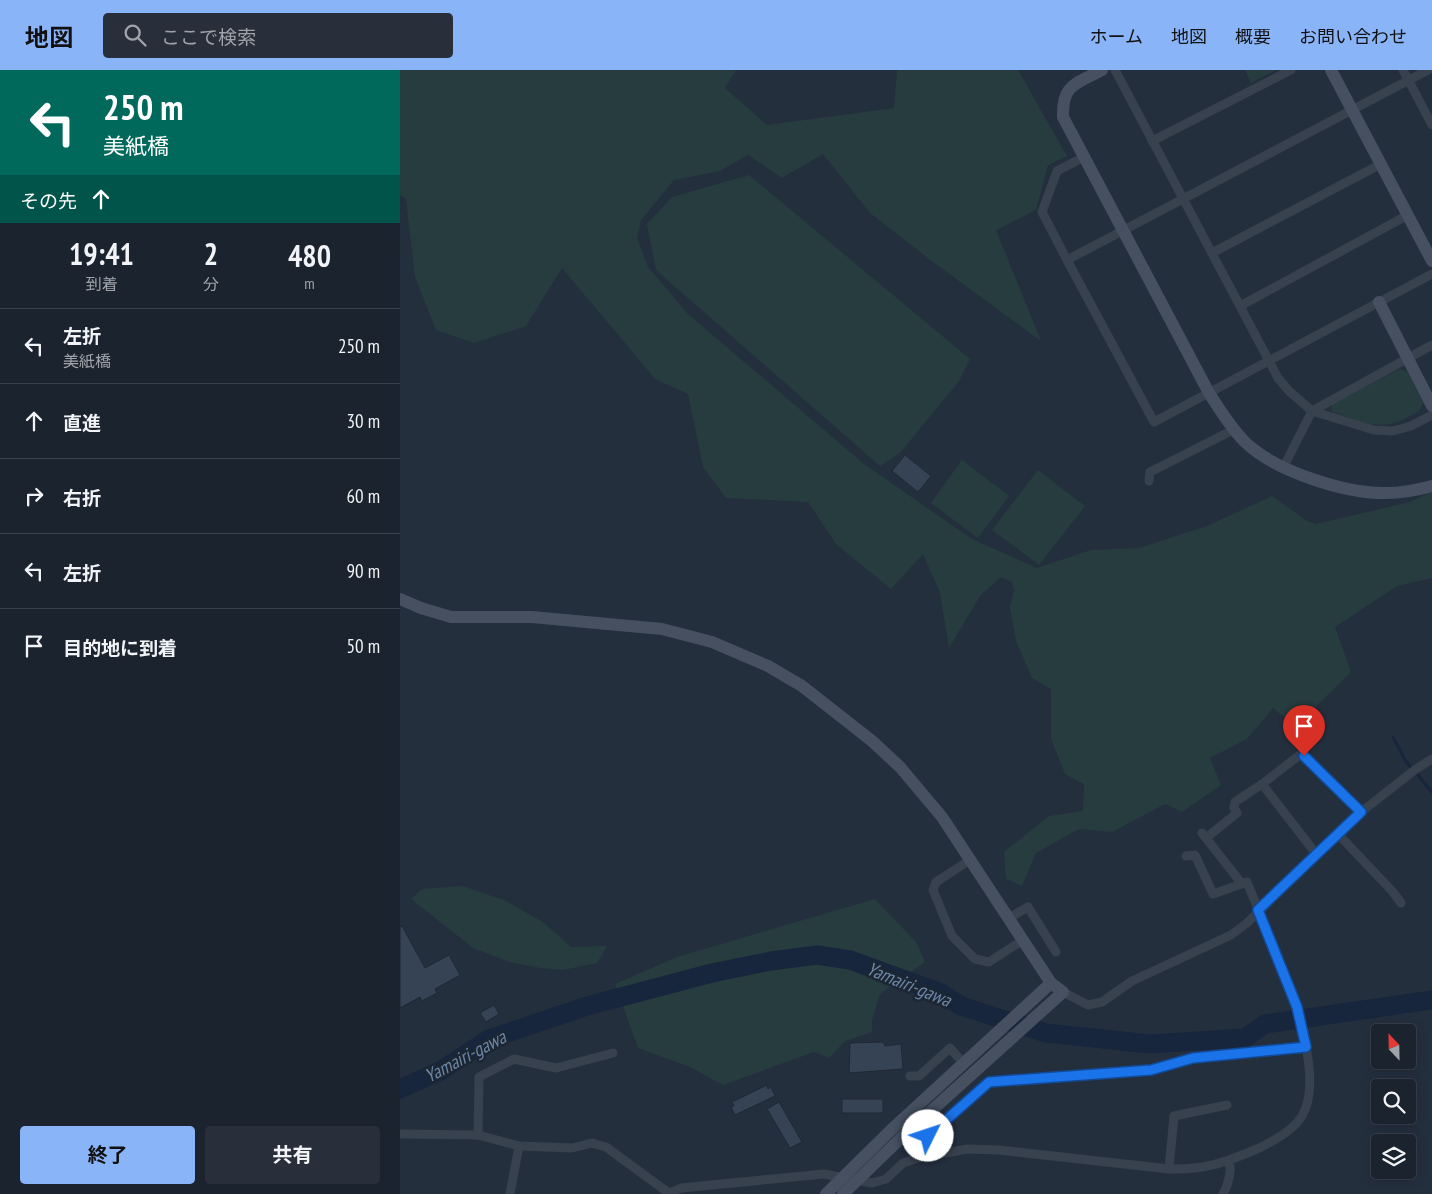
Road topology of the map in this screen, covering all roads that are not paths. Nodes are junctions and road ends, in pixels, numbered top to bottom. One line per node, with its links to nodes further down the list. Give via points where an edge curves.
1 (1102, 70): 11 (street, via 1071,87 1064,96 1063,117)
2 (1116, 70): 10 (street)
3 (1291, 70): 10 (street)
4 (1331, 70): 8 (street)
5 (1403, 70): 7 (street)
6 (1428, 70): 7 (street)
7 (1408, 80): 8 (street); 9 (street)
8 (1352, 110): 12 (street); 13 (street)
9 (1432, 125)
10 (1152, 141): 13 (street)
11 (1084, 157): 15 (street); 17 (street, via 1057,171 1042,212)
12 (1381, 164): 14 (street); 16 (street)
13 (1183, 198): 15 (street); 16 (street)
14 (1408, 215): 18 (street); 21 (street)
15 (1123, 229): 17 (street); 25 (street)
16 (1212, 253): 21 (street)
17 (1067, 260): 25 (street, via 1154,422)
18 (1432, 261)
19 (1432, 274): 20 (street)
20 (1379, 302): 23 (street); 24 (street)
21 (1240, 306): 24 (street)
22 (1432, 345): 23 (street)
23 (1408, 358): 26 (street); 27 (street)
24 (1268, 361): 25 (street); 27 (street, via 1289,391)
25 (1209, 393): 29 (street)
26 (1432, 406)
27 (1312, 411): 28 (street, via 1374,430 1393,431); 30 (street)
28 (1432, 415)
29 (1233, 430): 30 (street, via 1247,444); 31 (street, via 1150,472)
30 (1283, 468): 32 (street, via 1315,480 1366,492 1408,492)
31 (1149, 481)
32 (1432, 486)
33 (400, 599): 40 (street, via 451,616 532,617 662,629 712,642 768,666 802,686 900,766 942,817)
34 (1432, 759): 36 (street)
35 (1262, 784): 36 (street, via 1303,754); 38 (street); 41 (street, via 1235,802 1234,808 1238,813 1204,835)
36 (1361, 812): 37 (street)
37 (1338, 834): 38 (street); 42 (street)
38 (1317, 855): 43 (street)
39 (1186, 856): 41 (street, via 1195,855 1213,894)
40 (970, 860): 44 (street); 45 (street, via 936,882 933,890 952,936 975,959 989,962)
41 (1242, 884): 43 (street, via 1246,882)
42 (1401, 903)
43 (1258, 910): 48 (street, via 1231,935 1132,981 1102,1002 1088,1005); 49 (street, via 1297,1007)
44 (1008, 918): 45 (street); 46 (street, via 1028,907)
45 (1023, 940): 47 (street)
46 (1056, 952)
47 (1051, 983): 48 (street); 51 (street)
48 (1064, 992): 61 (street)
49 (1306, 1044): 57 (street, via 1193,1058 1151,1070 989,1082 916,1146); 58 (street, via 1309,1098 1301,1118 1264,1146)
50 (613, 1053): 55 (street, via 556,1068 514,1059 479,1077)
51 (964, 1064): 52 (street, via 950,1048 919,1076); 60 (street)
52 (910, 1076)
53 (1228, 1105): 59 (street, via 1174,1116)
54 (400, 1134): 55 (street)
55 (478, 1135): 56 (street)
56 (519, 1146): 62 (street); 63 (street, via 572,1148 592,1143 606,1147)
57 (918, 1158): 59 (street, via 967,1149 999,1150); 61 (street, via 903,1163 886,1179 872,1183)
58 (1229, 1161): 59 (street, via 1188,1170); 66 (street, via 1231,1167)
59 (1169, 1169)
60 (842, 1176): 61 (street); 63 (street, via 824,1174 681,1188); 64 (street)
61 (855, 1181): 65 (street)
62 (510, 1194)
63 (670, 1194)
64 (826, 1194)
65 (843, 1194)
66 (1223, 1194)

